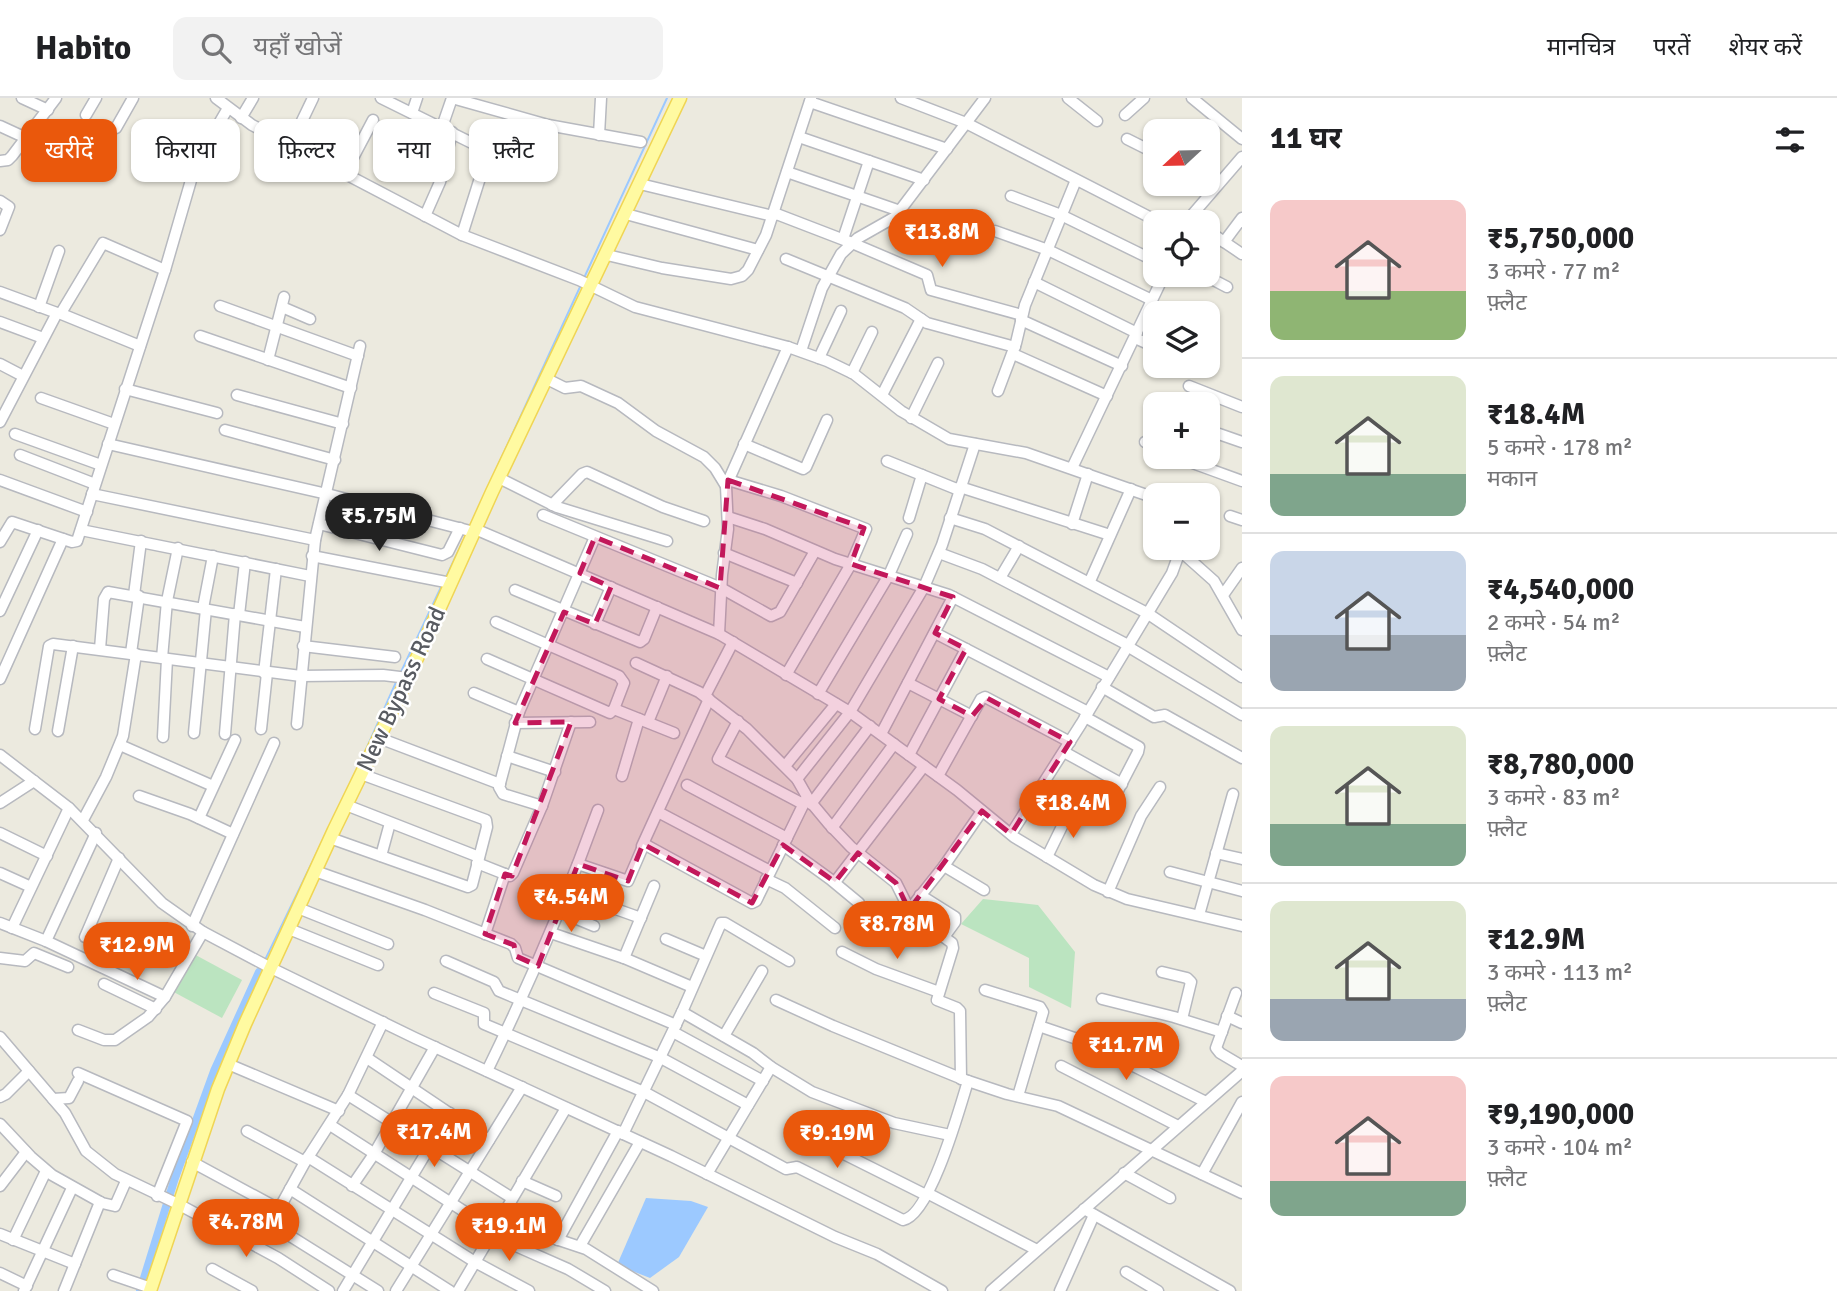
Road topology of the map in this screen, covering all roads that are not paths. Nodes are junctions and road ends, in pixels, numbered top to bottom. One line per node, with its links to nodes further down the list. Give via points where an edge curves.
1 (22, 98): 21 (street)
2 (56, 98): 21 (street)
3 (96, 98): 23 (street)
4 (133, 98): 35 (street)
5 (216, 98): 20 (street)
6 (253, 98): 25 (street)
7 (313, 98): 27 (street)
8 (381, 98): 22 (street)
9 (418, 98): 22 (street)
10 (452, 98): 29 (street); 37 (street)
11 (589, 98): 18 (street)
12 (680, 98): 56 (main road, New Bypass Road)
13 (901, 98): 32 (street)
14 (985, 98): 32 (street)
15 (1068, 98): 31 (street)
16 (1144, 98): 24 (street)
17 (1192, 98): 41 (street)
18 (601, 99): 37 (street)
19 (810, 100): 39 (street); 46 (street)
20 (228, 108): 25 (street); 80 (street, via 196,163)
21 (47, 110): 26 (street)
22 (412, 113): 28 (street)
23 (86, 115)
24 (1125, 115)
25 (241, 118): 33 (street)
26 (40, 119)
27 (303, 119)
28 (424, 119)
29 (449, 119)
30 (373, 120): 44 (street)
31 (1097, 121)
32 (966, 123): 46 (street); 53 (street)
33 (254, 125)
34 (0, 126): 38 (street)
35 (117, 126)
36 (455, 134): 69 (street, via 480,145 486,153)
37 (599, 135): 42 (street)
38 (21, 136)
39 (799, 136): 49 (street); 50 (street)
40 (1127, 139): 45 (street)
41 (1242, 139)
42 (641, 142)
43 (21, 144): 48 (street, via 8,160)
44 (359, 146)
45 (1143, 147)
46 (947, 149): 52 (street)
47 (1242, 157): 51 (street)
48 (0, 161)
49 (869, 161): 52 (street); 58 (street)
50 (787, 173): 58 (street); 63 (street)
51 (1220, 175)
52 (923, 180): 60 (street)
53 (1076, 180): 61 (street); 64 (street)
54 (359, 181): 65 (street)
55 (438, 182): 65 (street)
56 (640, 184): 62 (main road, New Bypass Road); 63 (street)
57 (1011, 196): 64 (street)
58 (858, 197): 60 (street); 71 (street)
59 (0, 201): 67 (street, via 9,207)
60 (900, 211): 71 (street, via 888,223)
61 (1143, 214)
62 (626, 215): 73 (street); 76 (main road, New Bypass Road)
63 (773, 215): 71 (street); 73 (street)
64 (1061, 215): 74 (street); 78 (street)
65 (425, 216): 69 (street)
66 (1242, 218): 72 (street)
67 (0, 230)
68 (995, 231): 74 (street)
69 (462, 235): 83 (street)
70 (1220, 239): 72 (street)
71 (848, 241): 81 (street); 92 (street, via 926,275 931,290)
72 (1224, 242): 77 (street)
73 (758, 250): 76 (street, via 745,274 732,279)
74 (1048, 250): 82 (street); 87 (street)
75 (59, 251): 89 (street)
76 (607, 254): 83 (main road, New Bypass Road)
77 (1242, 254)
78 (1143, 255)
79 (786, 259): 81 (street)
80 (165, 270): 91 (street, via 101,244); 103 (street)
81 (828, 276): 94 (street); 106 (street)
82 (1034, 282): 92 (street); 99 (street)
83 (586, 283): 104 (street, via 651,313); 114 (main road, New Bypass Road)
84 (1220, 283): 85 (street)
85 (1227, 287)
86 (0, 292): 89 (street)
87 (1147, 301)
88 (220, 306): 97 (street)
89 (40, 307): 91 (street)
90 (841, 311): 107 (street)
91 (58, 313): 101 (street); 103 (street)
92 (1022, 317): 105 (street); 111 (street)
93 (310, 318): 97 (street, via 283,302)
94 (921, 319): 105 (street); 120 (street)
95 (1143, 320): 99 (street)
96 (0, 322): 101 (street)
97 (277, 326): 108 (street); 116 (street, via 359,351)
98 (872, 332): 112 (street)
99 (1136, 335): 102 (street); 111 (street)
100 (200, 336): 108 (street)
101 (43, 338): 113 (street)
102 (1143, 339)
103 (139, 346): 117 (street)
104 (788, 347): 106 (street); 136 (street)
105 (1014, 350): 118 (street); 121 (street)
106 (801, 351): 107 (street)
107 (819, 358): 112 (street)
108 (268, 360): 116 (street)
109 (0, 363): 113 (street)
110 (938, 363): 126 (street)
111 (1122, 366): 121 (street)
112 (852, 373): 120 (street)
113 (23, 376): 123 (street)
114 (547, 379): 146 (main road, New Bypass Road); 149 (street, via 565,388 581,386 618,403 656,432 704,457)
115 (1188, 386): 124 (street)
116 (351, 388): 130 (street)
117 (125, 389): 125 (street); 129 (street)
118 (998, 391)
119 (237, 395): 130 (street)
120 (882, 395): 126 (street)
121 (1107, 396): 142 (street)
122 (41, 398): 129 (street)
123 (4, 407): 128 (street)
124 (1242, 407)
125 (216, 414)
126 (911, 418): 137 (street, via 949,439)
127 (827, 420): 136 (street, via 803,469)
128 (0, 422)
129 (114, 424): 135 (street)
130 (343, 424): 139 (street)
131 (225, 430): 139 (street)
132 (15, 434): 141 (street)
133 (1220, 434): 134 (street)
134 (1242, 442)
135 (108, 444): 141 (street); 153 (street)
136 (744, 444): 149 (street)
137 (975, 444): 142 (street, via 1016,450); 151 (street)
138 (20, 456): 150 (street)
139 (335, 460): 153 (street)
140 (887, 461): 145 (street)
141 (102, 465): 150 (street)
142 (1072, 468): 144 (street)
143 (1209, 469): 148 (street)
144 (1088, 474): 152 (street); 165 (street)
145 (922, 475): 151 (street); 160 (street)
146 (499, 478): 155 (street); 166 (main road, New Bypass Road)
147 (0, 480): 156 (street)
148 (1242, 481)
149 (727, 483): 159 (street); 187 (street, via 781,496 864,528)
150 (94, 489): 156 (street); 173 (street)
151 (960, 489): 161 (street); 165 (street)
152 (1131, 489): 154 (street); 170 (street)
153 (327, 494): 164 (street); 166 (street)
154 (1143, 494)
155 (552, 505): 163 (street, via 587,472); 175 (street)
156 (87, 512): 168 (street)
157 (543, 515): 171 (street)
158 (1230, 516): 162 (street)
159 (728, 517): 179 (street); 180 (street)
160 (909, 518)
161 (950, 518): 177 (street); 181 (street)
162 (1242, 520)
163 (704, 521)
164 (319, 524): 166 (street, via 442,555); 173 (street)
165 (1072, 524): 170 (street)
166 (469, 529): 190 (street); 194 (main road, New Bypass Road)
167 (38, 530): 172 (street); 176 (street, via 12,522); 207 (street)
168 (81, 530): 172 (street, via 78,541); 174 (street)
169 (908, 534): 191 (street)
170 (1110, 535): 195 (street)
171 (595, 537): 190 (street); 199 (street)
172 (63, 539): 238 (street)
173 (315, 540): 183 (street)
174 (141, 541): 178 (street); 202 (street)
175 (667, 541)
176 (0, 542)
177 (1019, 545): 193 (street); 195 (street)
178 (177, 548): 182 (street); 204 (street)
179 (815, 551): 187 (street); 196 (street)
180 (724, 553): 196 (street); 199 (street)
181 (939, 554): 193 (street); 197 (street)
182 (213, 556): 186 (street); 206 (street)
183 (312, 556): 192 (street); 194 (street)
184 (1175, 560): 209 (street)
185 (1191, 560): 201 (street)
186 (245, 562): 189 (street); 210 (street)
187 (851, 564): 191 (street); 233 (street)
188 (1242, 568): 201 (street)
189 (276, 569): 192 (street); 211 (street)
190 (580, 573): 198 (street); 208 (street)
191 (889, 575): 197 (street); 243 (street)
192 (310, 576): 214 (street)
193 (1000, 578): 222 (street)
194 (445, 582): 236 (main road, New Bypass Road)
195 (1090, 582): 209 (street)
196 (797, 583): 199 (street, via 775,616)
197 (924, 586): 203 (street); 248 (street)
198 (611, 587): 205 (street); 213 (street)
199 (721, 588): 217 (street)
200 (514, 590): 208 (street)
201 (1223, 595): 215 (street)
202 (136, 596): 204 (street); 223 (street, via 106,592); 225 (street)
203 (953, 597): 216 (street); 240 (street)
204 (167, 601): 206 (street); 227 (street)
205 (657, 607): 213 (street, via 643,641); 217 (street)
206 (204, 608): 210 (street); 230 (street)
207 (0, 611)
208 (564, 611): 213 (street); 221 (street)
209 (1147, 613): 222 (street); 237 (street)
210 (237, 614): 211 (street); 231 (street)
211 (269, 620): 214 (street); 232 (street)
212 (496, 622): 221 (street)
213 (595, 624)
214 (305, 627): 220 (street)
215 (1242, 629)
216 (935, 632): 224 (street); 241 (street)
217 (719, 634): 218 (street)
218 (733, 642): 233 (street); 244 (street)
219 (73, 646): 223 (street); 259 (street, via 49,646); 261 (street)
220 (303, 646): 226 (street); 235 (street)
221 (549, 646): 239 (street); 247 (street, via 622,678)
222 (1127, 646): 240 (street); 250 (street)
223 (100, 649): 225 (street)
224 (966, 649): 245 (street); 249 (street)
225 (134, 654): 227 (street); 269 (street)
226 (395, 657)
227 (164, 659): 230 (street); 265 (street)
228 (487, 659): 239 (street)
229 (636, 663): 234 (street)
230 (200, 664): 231 (street); 262 (street)
231 (229, 668): 232 (street); 286 (street, via 230,737)
232 (265, 673): 235 (street); 260 (street)
233 (786, 675): 243 (street)
234 (667, 676): 244 (street); 253 (street)
235 (301, 677): 236 (street); 257 (street)
236 (401, 677): 266 (main road, New Bypass Road)
237 (1242, 677)
238 (0, 679)
239 (533, 679): 247 (street, via 607,712); 252 (street)
240 (1105, 682): 249 (street); 274 (street, via 1155,718 1166,715)
241 (908, 683): 245 (street); 264 (street)
242 (474, 693): 252 (street)
243 (818, 694): 246 (street)
244 (707, 698): 254 (street); 299 (street)
245 (939, 699): 251 (street); 273 (street)
246 (836, 704): 248 (street); 275 (street)
247 (614, 709): 253 (street)
248 (850, 712): 258 (street); 281 (street)
249 (1087, 715): 270 (street); 285 (street, via 1139,747)
250 (1242, 715)
251 (972, 716): 270 (street, via 981,699 987,698); 280 (street)
252 (517, 718): 255 (street); 272 (street)
253 (643, 721): 263 (street); 279 (street)
254 (738, 721): 275 (street); 290 (street, via 719,759)
255 (572, 722): 256 (street); 277 (street)
256 (590, 722)
257 (297, 724)
258 (870, 726): 264 (street); 290 (street)
259 (35, 729)
260 (261, 729)
261 (58, 731)
262 (194, 733)
263 (674, 733)
264 (881, 734): 268 (street)
265 (163, 737)
266 (379, 738): 278 (main road, New Bypass Road); 283 (street)
267 (274, 743): 306 (street)
268 (894, 744): 273 (street); 303 (street)
269 (120, 745): 286 (street); 301 (street)
270 (1067, 747): 285 (street); 307 (street)
271 (0, 755): 282 (street)
272 (507, 755): 277 (street); 283 (street)
273 (909, 755): 276 (street)
274 (1242, 758)
275 (785, 766): 281 (street)
276 (924, 766): 280 (street); 311 (street)
277 (555, 772): 294 (street)
278 (361, 774): 293 (main road, New Bypass Road); 318 (street, via 486,820)
279 (622, 776)
280 (938, 776): 298 (street)
281 (797, 779): 290 (street)
282 (34, 780): 291 (street); 295 (street)
283 (500, 783): 294 (street, via 503,793)
284 (687, 785): 309 (street)
285 (1122, 785): 292 (street)
286 (213, 786): 300 (street)
287 (1160, 787): 333 (street, via 1141,816)
288 (1233, 794): 312 (street)
289 (139, 796): 300 (street)
290 (807, 802): 303 (street); 309 (street)
291 (0, 803)
292 (1111, 804)
293 (346, 806): 302 (street); 308 (main road, New Bypass Road)
294 (542, 806): 324 (street, via 513,873)
295 (69, 808): 301 (street); 313 (street)
296 (598, 810): 319 (street)
297 (1070, 810): 315 (street)
298 (982, 811): 307 (street); 320 (street)
299 (658, 812): 310 (street); 325 (street)
300 (198, 818): 306 (street)
301 (83, 820): 305 (street)
302 (390, 823): 314 (street); 318 (street)
303 (832, 828): 311 (street)
304 (0, 833): 313 (street)
305 (96, 833): 316 (street); 354 (street)
306 (233, 834): 342 (street)
307 (1011, 834): 315 (street)
308 (330, 838): 314 (street); 321 (main road, New Bypass Road)
309 (785, 841): 325 (street); 326 (street)
310 (642, 846): 319 (street, via 628,881); 325 (street, via 751,903)
311 (858, 853): 326 (street); 337 (street, via 895,883)
312 (1216, 853): 317 (street); 327 (street)
313 (47, 856): 329 (street)
314 (381, 856): 318 (street, via 468,887)
315 (1047, 857): 333 (street)
316 (119, 858): 342 (street, via 162,903); 351 (street)
317 (1242, 859)
318 (478, 860): 324 (street)
319 (578, 864): 332 (street)
320 (944, 866): 330 (street); 334 (street)
321 (316, 871): 336 (main road, New Bypass Road); 350 (street)
322 (1170, 872): 327 (street)
323 (0, 873): 329 (street)
324 (505, 874): 350 (street)
325 (768, 875): 346 (street)
326 (835, 882): 335 (street)
327 (1208, 882): 331 (street); 339 (street)
328 (654, 886): 340 (street)
329 (32, 887): 345 (street)
330 (984, 890)
331 (1242, 891)
332 (568, 892): 338 (street); 340 (street)
333 (1108, 892): 339 (street)
334 (920, 895): 337 (street); 352 (street, via 955,917)
335 (859, 903)
336 (298, 908): 347 (main road, New Bypass Road); 355 (street)
337 (909, 910): 352 (street)
338 (560, 912): 343 (street); 349 (street)
339 (1199, 915): 344 (street)
340 (641, 918): 359 (street)
341 (0, 923): 345 (street)
342 (192, 926): 348 (street)
343 (594, 926)
344 (1242, 926)
345 (12, 928): 354 (street)
346 (835, 928)
347 (289, 929): 362 (street); 365 (main road, New Bypass Road)
348 (203, 932): 365 (street); 374 (street)
349 (551, 933): 359 (street); 363 (street)
350 (485, 934): 363 (street, via 513,946 516,956)
351 (85, 937)
352 (944, 937): 371 (street, via 953,948)
353 (666, 939): 357 (street)
354 (46, 941): 374 (street)
355 (387, 944)
356 (842, 952): 371 (street)
357 (706, 956): 361 (street, via 723,923); 369 (street)
358 (0, 958): 364 (street, via 25,961 34,953)
359 (624, 958): 369 (street)
360 (446, 961): 376 (street)
361 (789, 961)
362 (378, 965)
363 (538, 966): 376 (street); 385 (street)
364 (68, 967)
365 (271, 968): 382 (street); 394 (main road, New Bypass Road)
366 (762, 971): 389 (street)
367 (1162, 972): 381 (street, via 1191,982)
368 (104, 984): 378 (street)
369 (692, 987): 379 (street)
370 (985, 990): 384 (street, via 1040,1007)
371 (939, 992): 400 (street, via 939,1002 960,1011)
372 (434, 993): 388 (street, via 484,1013 484,1024)
373 (1236, 993): 380 (street)
374 (164, 996): 378 (street)
375 (1102, 999): 381 (street)
376 (523, 1000): 388 (street); 393 (street)
377 (776, 1000): 400 (street)
378 (156, 1009): 386 (street, via 114,1040)
379 (682, 1012): 385 (street); 389 (street)
380 (1227, 1016): 383 (street); 387 (street)
381 (1182, 1019): 387 (street)
382 (383, 1022): 391 (street); 392 (street)
383 (1242, 1023)
384 (1039, 1026): 408 (street); 411 (street, via 1094,1046)
385 (675, 1029): 393 (street); 401 (street)
386 (78, 1030)
387 (1222, 1031): 397 (street, via 1217,1051)
388 (506, 1033): 399 (street); 406 (street)
389 (724, 1036): 396 (street)
390 (0, 1037): 398 (street)
391 (435, 1047): 399 (street); 405 (street)
392 (367, 1058): 405 (street); 407 (street)
393 (661, 1058): 406 (street); 413 (street)
394 (228, 1064): 415 (street); 433 (main road, New Bypass Road)
395 (1061, 1066): 420 (street)
396 (771, 1067): 401 (street); 423 (street, via 834,1101 894,1123)
397 (1242, 1068): 402 (street)
398 (29, 1071): 409 (street); 410 (street)
399 (487, 1071): 403 (street)
400 (965, 1080): 408 (street); 423 (street)
401 (763, 1081): 413 (street)
402 (1229, 1082): 404 (street); 411 (street)
403 (522, 1087): 414 (street); 425 (street)
404 (1242, 1087)
405 (412, 1088): 416 (street); 417 (street)
406 (644, 1091): 422 (street); 424 (street)
407 (348, 1095): 415 (street); 417 (street)
408 (1018, 1096): 429 (street, via 1058,1106)
409 (0, 1097)
410 (53, 1099): 440 (street, via 86,1150); 451 (street, via 69,1098 78,1077 187,1121)
411 (1206, 1102): 420 (street)
412 (1242, 1102): 438 (street)
413 (748, 1105): 424 (street)
414 (566, 1108): 422 (street); 441 (street)
415 (339, 1111): 419 (street)
416 (450, 1113): 425 (street); 428 (street)
417 (393, 1121): 428 (street); 431 (street)
418 (0, 1124): 430 (street)
419 (330, 1125): 431 (street); 432 (street)
420 (1178, 1126): 429 (street)
421 (247, 1131): 432 (street)
422 (620, 1133): 427 (street); 463 (street)
423 (950, 1135): 447 (street)
424 (730, 1138): 437 (street); 447 (street, via 786,1169 797,1167 903,1220)
425 (489, 1139): 434 (street)
426 (816, 1140): 447 (street)
427 (640, 1142): 437 (street); 465 (street)
428 (430, 1145): 434 (street); 439 (street)
429 (1151, 1149): 436 (street); 438 (street)
430 (26, 1152): 435 (street); 442 (street)
431 (374, 1154): 439 (street); 443 (street)
432 (307, 1160): 443 (street); 445 (street)
433 (192, 1162): 451 (main road, New Bypass Road); 454 (street)
434 (469, 1170): 449 (street); 453 (street)
435 (46, 1171): 444 (street); 462 (street)
436 (1124, 1173): 450 (street); 456 (street)
437 (707, 1174): 490 (street, via 877,1254)
438 (1202, 1174): 446 (street)
439 (411, 1177): 453 (street); 455 (street)
440 (126, 1181): 451 (street); 452 (street, via 115,1206)
441 (522, 1181): 448 (street); 449 (street)
442 (0, 1186)
443 (352, 1186): 455 (street)
444 (72, 1188): 452 (street); 468 (street)
445 (290, 1189): 454 (street); 464 (street)
446 (1242, 1193)
447 (926, 1194): 467 (street)
448 (556, 1196)
449 (512, 1198): 457 (street)
450 (1170, 1198)
451 (168, 1201): 466 (street); 477 (main road, New Bypass Road)
452 (100, 1202): 470 (street)
453 (450, 1202): 459 (street); 461 (street)
454 (279, 1209): 458 (street)
455 (393, 1210): 461 (street); 464 (street)
456 (1089, 1212): 467 (street); 492 (street); 494 (street)
457 (501, 1215): 459 (street); 463 (street)
458 (271, 1224): 466 (street); 476 (street)
459 (492, 1233): 469 (street); 488 (street)
460 (0, 1234): 462 (street)
461 (431, 1234): 469 (street); 471 (street)
462 (13, 1240): 468 (street)
463 (558, 1240): 465 (street)
464 (373, 1242): 471 (street); 476 (street)
465 (580, 1246): 489 (street)
466 (258, 1247): 481 (street)
467 (1037, 1250): 491 (street)
468 (42, 1252): 470 (street); 478 (street)
469 (475, 1262): 486 (street); 487 (street)
470 (75, 1264): 479 (street)
471 (411, 1266): 484 (street); 485 (street)
472 (212, 1269): 480 (street)
473 (1126, 1272): 493 (street)
474 (0, 1273): 478 (street)
475 (113, 1275): 477 (street)
476 (353, 1275): 482 (street); 483 (street)
477 (147, 1287)
478 (26, 1288)
479 (64, 1291)
480 (251, 1291)
481 (329, 1291)
482 (343, 1291)
483 (378, 1291)
484 (396, 1291)
485 (450, 1291)
486 (457, 1291)
487 (529, 1291)
488 (605, 1291)
489 (653, 1291)
490 (942, 1291)
491 (991, 1291)
492 (1059, 1291)
493 (1158, 1291)
494 (1230, 1291)

